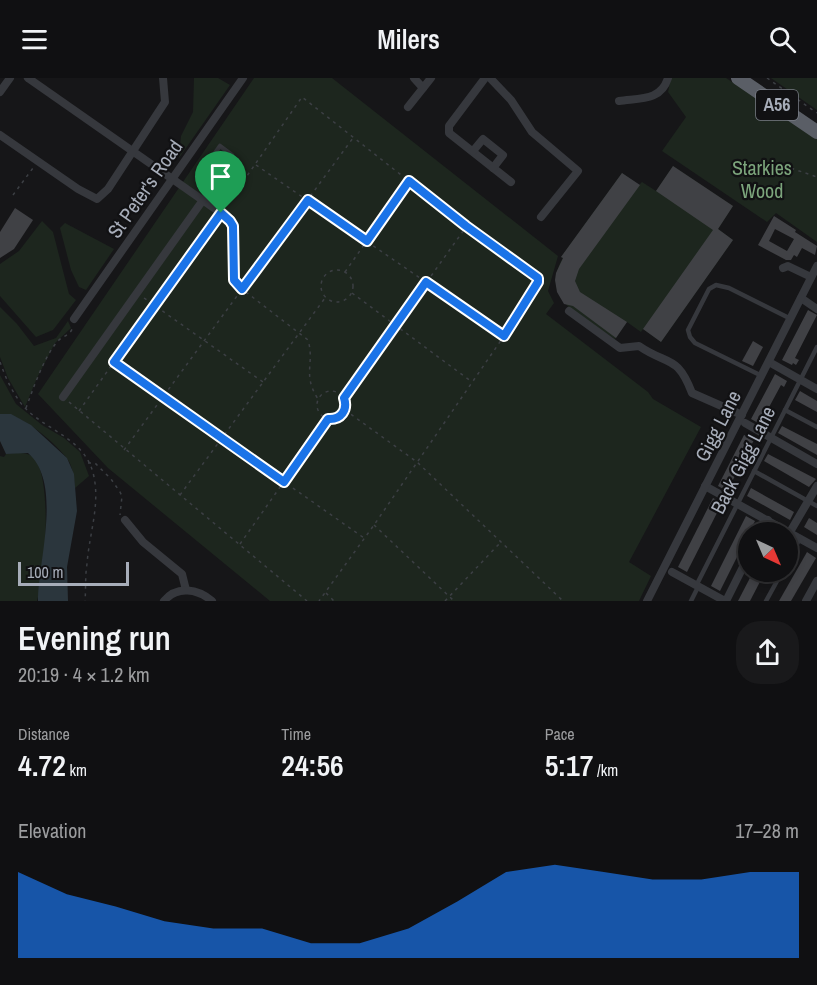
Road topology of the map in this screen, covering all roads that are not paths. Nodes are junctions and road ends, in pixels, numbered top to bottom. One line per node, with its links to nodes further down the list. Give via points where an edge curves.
1 (10, 78): 11 (street)
2 (28, 78): 16 (street)
3 (163, 78): 16 (street, via 165,102)
4 (243, 78): 20 (street, St Peter's Road)
5 (414, 78): 10 (street)
6 (430, 78): 10 (street)
7 (488, 78): 17 (street, via 449,126 449,133); 24 (street, via 511,100 532,132 578,171)
8 (668, 78): 12 (street, via 657,95)
9 (738, 78): 14 (highway, A56)
10 (423, 88): 13 (street)
11 (0, 92)
12 (620, 101)
13 (408, 107)
14 (817, 132)
15 (0, 135): 16 (street, via 78,189 98,198)
16 (133, 151): 20 (street)
17 (472, 151): 19 (street); 19 (street, via 483,139 503,155)
18 (206, 167): 22 (lane, via 220,146 232,156)
19 (493, 168): 21 (street)
20 (173, 178): 22 (street); 30 (street, St Peter's Road)
21 (511, 182)
22 (203, 200): 23 (street); 37 (street)
23 (221, 213)
24 (541, 217)
25 (780, 269): 26 (street, via 788,266)
26 (815, 272): 27 (street, Gigg Lane)
27 (801, 298): 28 (street); 31 (street, Gigg Lane)
28 (817, 309)
29 (569, 311): 39 (street, via 620,348 639,345 677,365 692,393)
30 (74, 319)
31 (791, 319): 33 (street, Gigg Lane); 34 (lane, via 716,285 709,290 688,330 695,343)
32 (817, 348): 35 (lane, Back Gigg Lane)
33 (769, 363): 34 (street, Gigg Lane); 35 (street)
34 (762, 376): 39 (street, Gigg Lane)
35 (801, 380): 36 (street); 38 (lane, Back Gigg Lane)
36 (817, 389)
37 (63, 397)
38 (785, 410): 40 (lane); 41 (lane, Back Gigg Lane)
39 (743, 419): 41 (street); 44 (street, Gigg Lane)
40 (817, 427)
41 (771, 438): 42 (street); 43 (lane, Back Gigg Lane)
42 (817, 464)
43 (753, 471): 46 (lane); 47 (lane, Back Gigg Lane)
44 (705, 486): 47 (street); 64 (street, Gigg Lane)
45 (817, 486): 46 (street)
46 (808, 502): 48 (lane); 52 (street)
47 (738, 504): 50 (street); 60 (lane, Back Gigg Lane)
48 (817, 506)
49 (125, 520): 61 (street, via 143,542 182,574)
50 (768, 520): 51 (street)
51 (772, 522)
52 (796, 522)
53 (800, 538): 54 (lane); 55 (street)
54 (798, 542)
55 (817, 548)
56 (672, 572): 60 (street)
57 (738, 576): 66 (street)
58 (817, 580): 68 (street)
59 (776, 582): 67 (lane)
60 (697, 586): 65 (lane, Back Gigg Lane); 66 (street)
61 (186, 590): 62 (street, via 169,594); 63 (street, via 203,593)
62 (164, 601)
63 (212, 601)
64 (647, 601)
65 (691, 601)
66 (725, 601)
67 (766, 601)
68 (806, 601)

